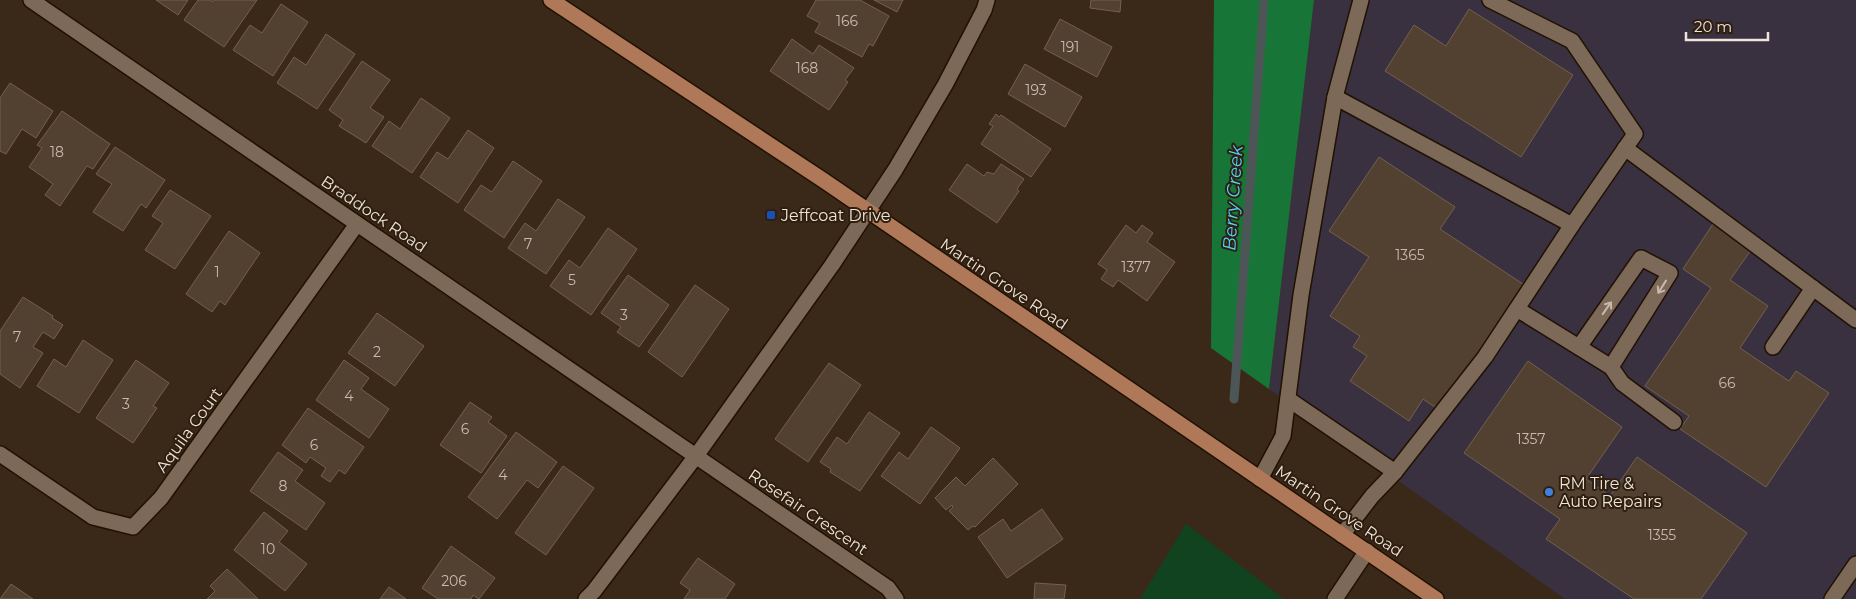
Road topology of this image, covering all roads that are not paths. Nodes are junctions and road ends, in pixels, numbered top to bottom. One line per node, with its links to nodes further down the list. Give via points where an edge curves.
1 (31, 0): 9 (street, Braddock Road)
2 (550, 0): 8 (main road, Martin Grove Road)
3 (987, 0): 8 (street, via 945,85)
4 (1361, 0): 6 (street)
5 (1490, 0): 7 (street, via 1572,41 1635,134)
6 (1335, 96): 10 (street); 17 (street, via 1301,295)
7 (1625, 148): 10 (street); 11 (street)
8 (868, 212): 20 (street); 22 (main road, Martin Grove Road)
9 (357, 224): 19 (street, Aquila Court, via 161,498 133,527 93,517); 20 (street, Braddock Road)
10 (1572, 225): 12 (street)
11 (1813, 288): 13 (street); 14 (street)
12 (1517, 309): 15 (street); 21 (street, via 1485,357)
13 (1856, 320)
14 (1773, 347)
15 (1579, 348): 16 (street); 16 (street, one-way to 16, via 1641,258 1670,273)
16 (1611, 368): 18 (street, via 1622,383)
17 (1288, 399): 21 (street); 22 (street, via 1283,436)
18 (1674, 422)
19 (0, 454)
20 (696, 456): 26 (street); 27 (street, Rosefair Crescent, via 888,588)
21 (1395, 472): 23 (street)
22 (1260, 479): 23 (main road, Martin Grove Road)
23 (1342, 536): 24 (main road, Martin Grove Road)
24 (1367, 551): 28 (street); 29 (main road, Martin Grove Road)
25 (1856, 564): 30 (street)
26 (586, 599)
27 (896, 599)
28 (1335, 599)
29 (1436, 599)
30 (1832, 599)

